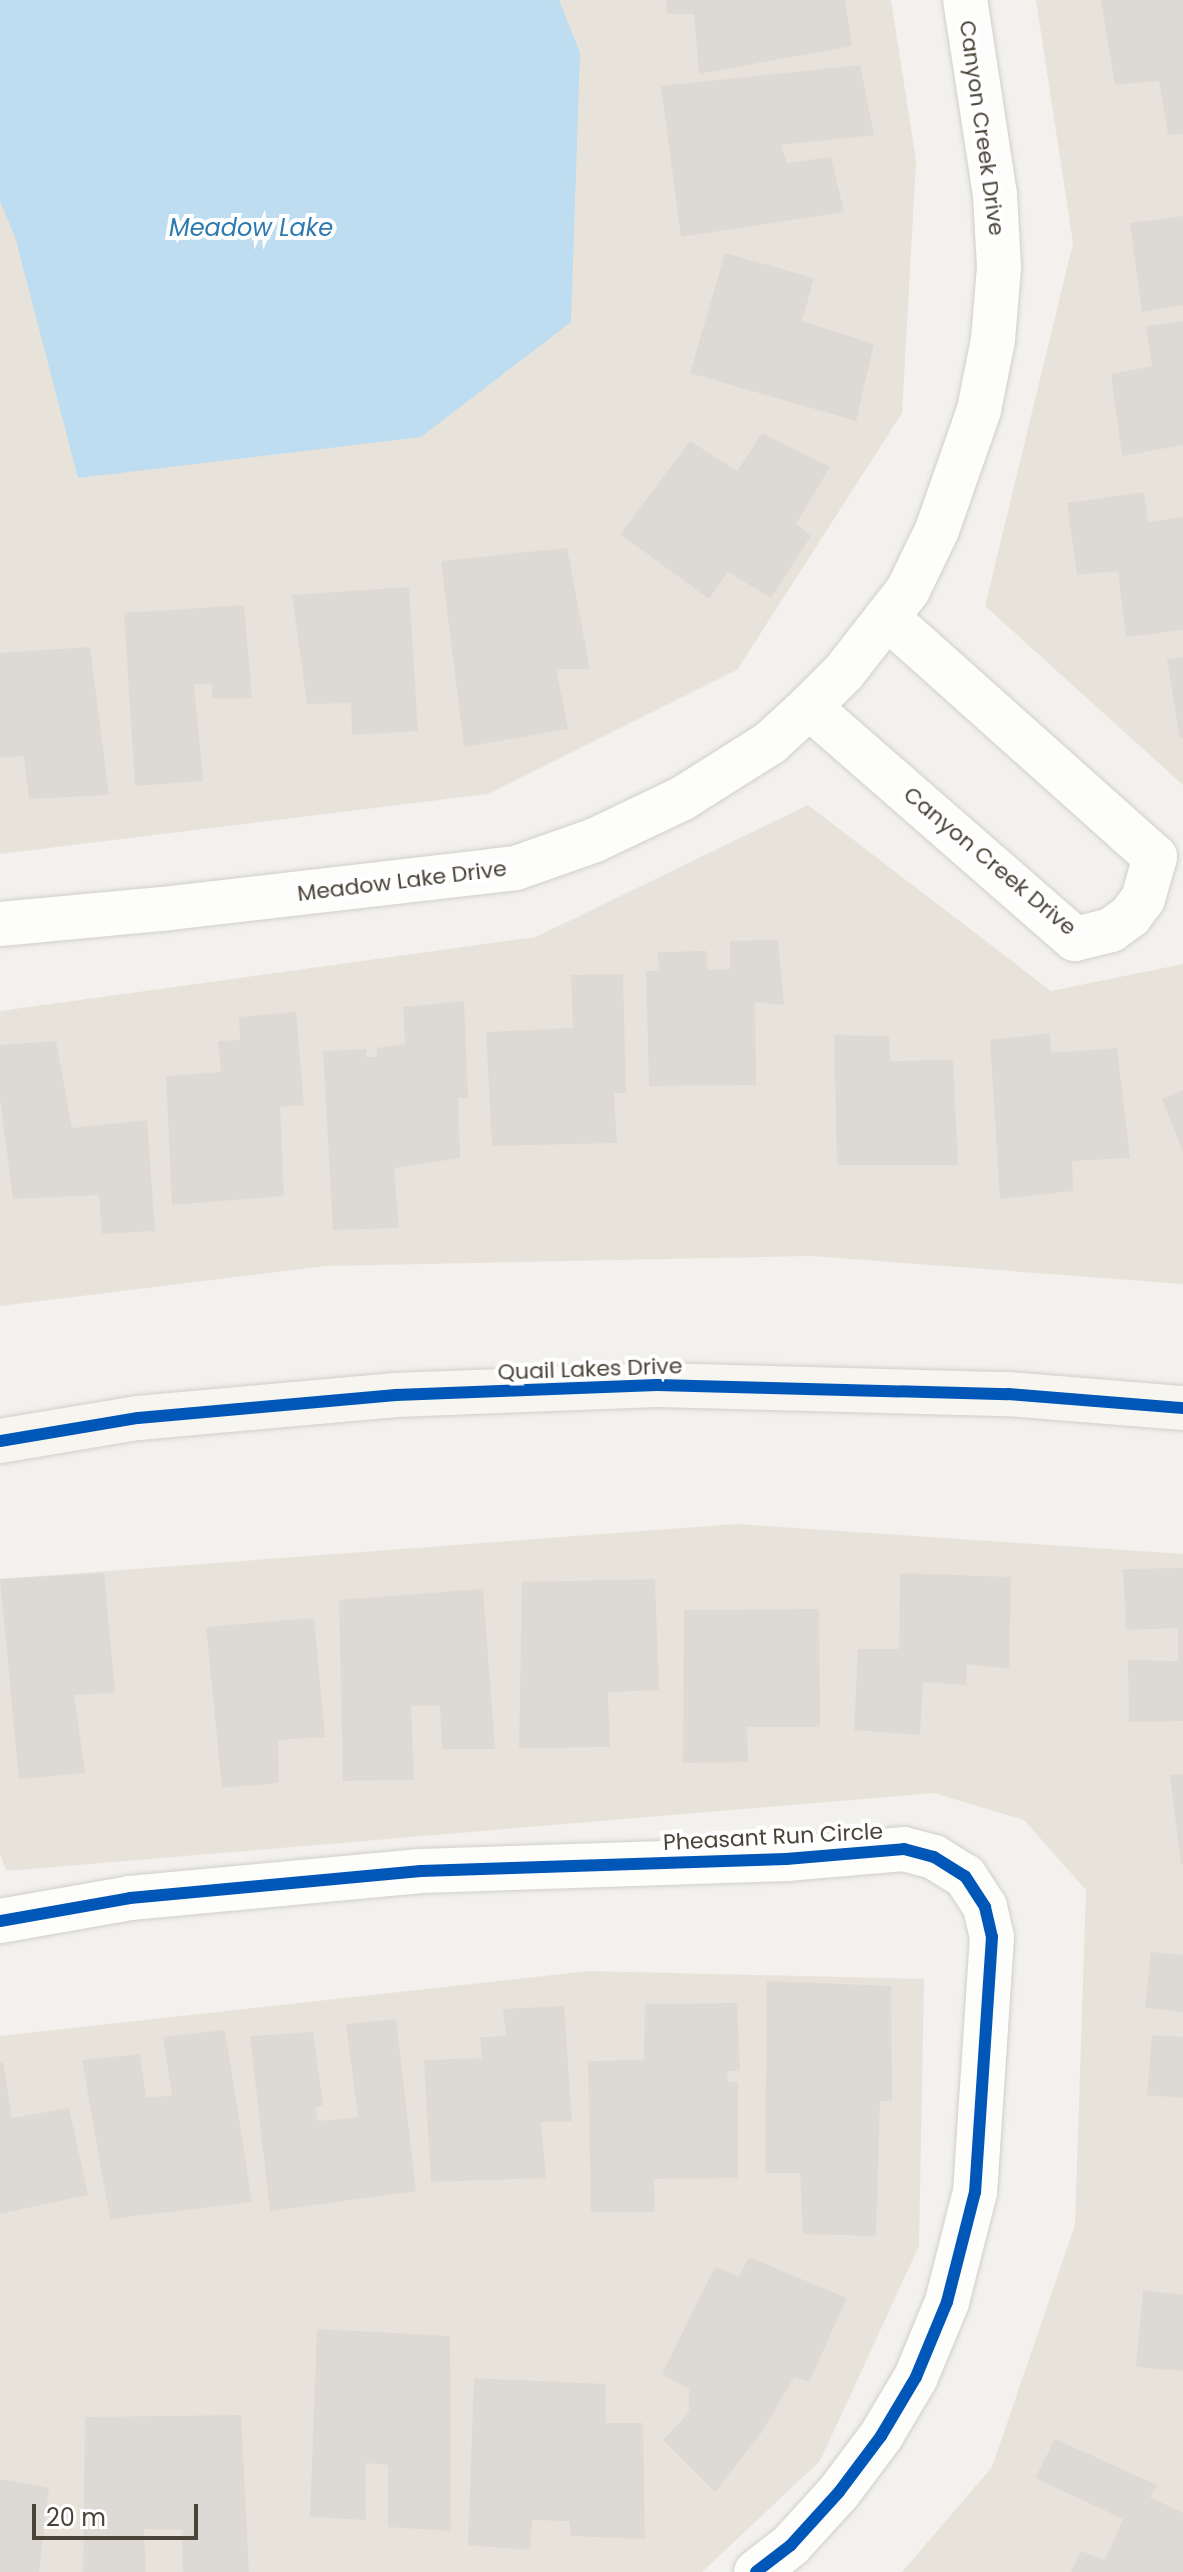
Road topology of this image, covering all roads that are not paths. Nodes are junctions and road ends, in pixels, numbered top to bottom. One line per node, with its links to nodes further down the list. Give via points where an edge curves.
1 (965, 0): 2 (street, Canyon Creek Drive, via 995,195 999,267 993,340 979,410 937,530 908,590)
2 (887, 617): 3 (street, Canyon Creek Drive); 3 (street, Canyon Creek Drive, via 1155,857 1143,899 1130,916 1111,930 1075,939)
3 (809, 707): 4 (street, Meadow Lake Drive, via 770,743 683,798 595,840 516,868)
4 (0, 924)
5 (1183, 1408): 6 (main road, Quail Lakes Drive, via 1008,1394 657,1385 396,1395 138,1418)
6 (0, 1441)
7 (0, 1921): 8 (street, Pheasant Run Circle, via 130,1898 421,1871 786,1859 904,1849 934,1857 965,1876 985,1907 992,1937 975,2192 947,2302 916,2377 881,2436 801,2535)
8 (756, 2572)

